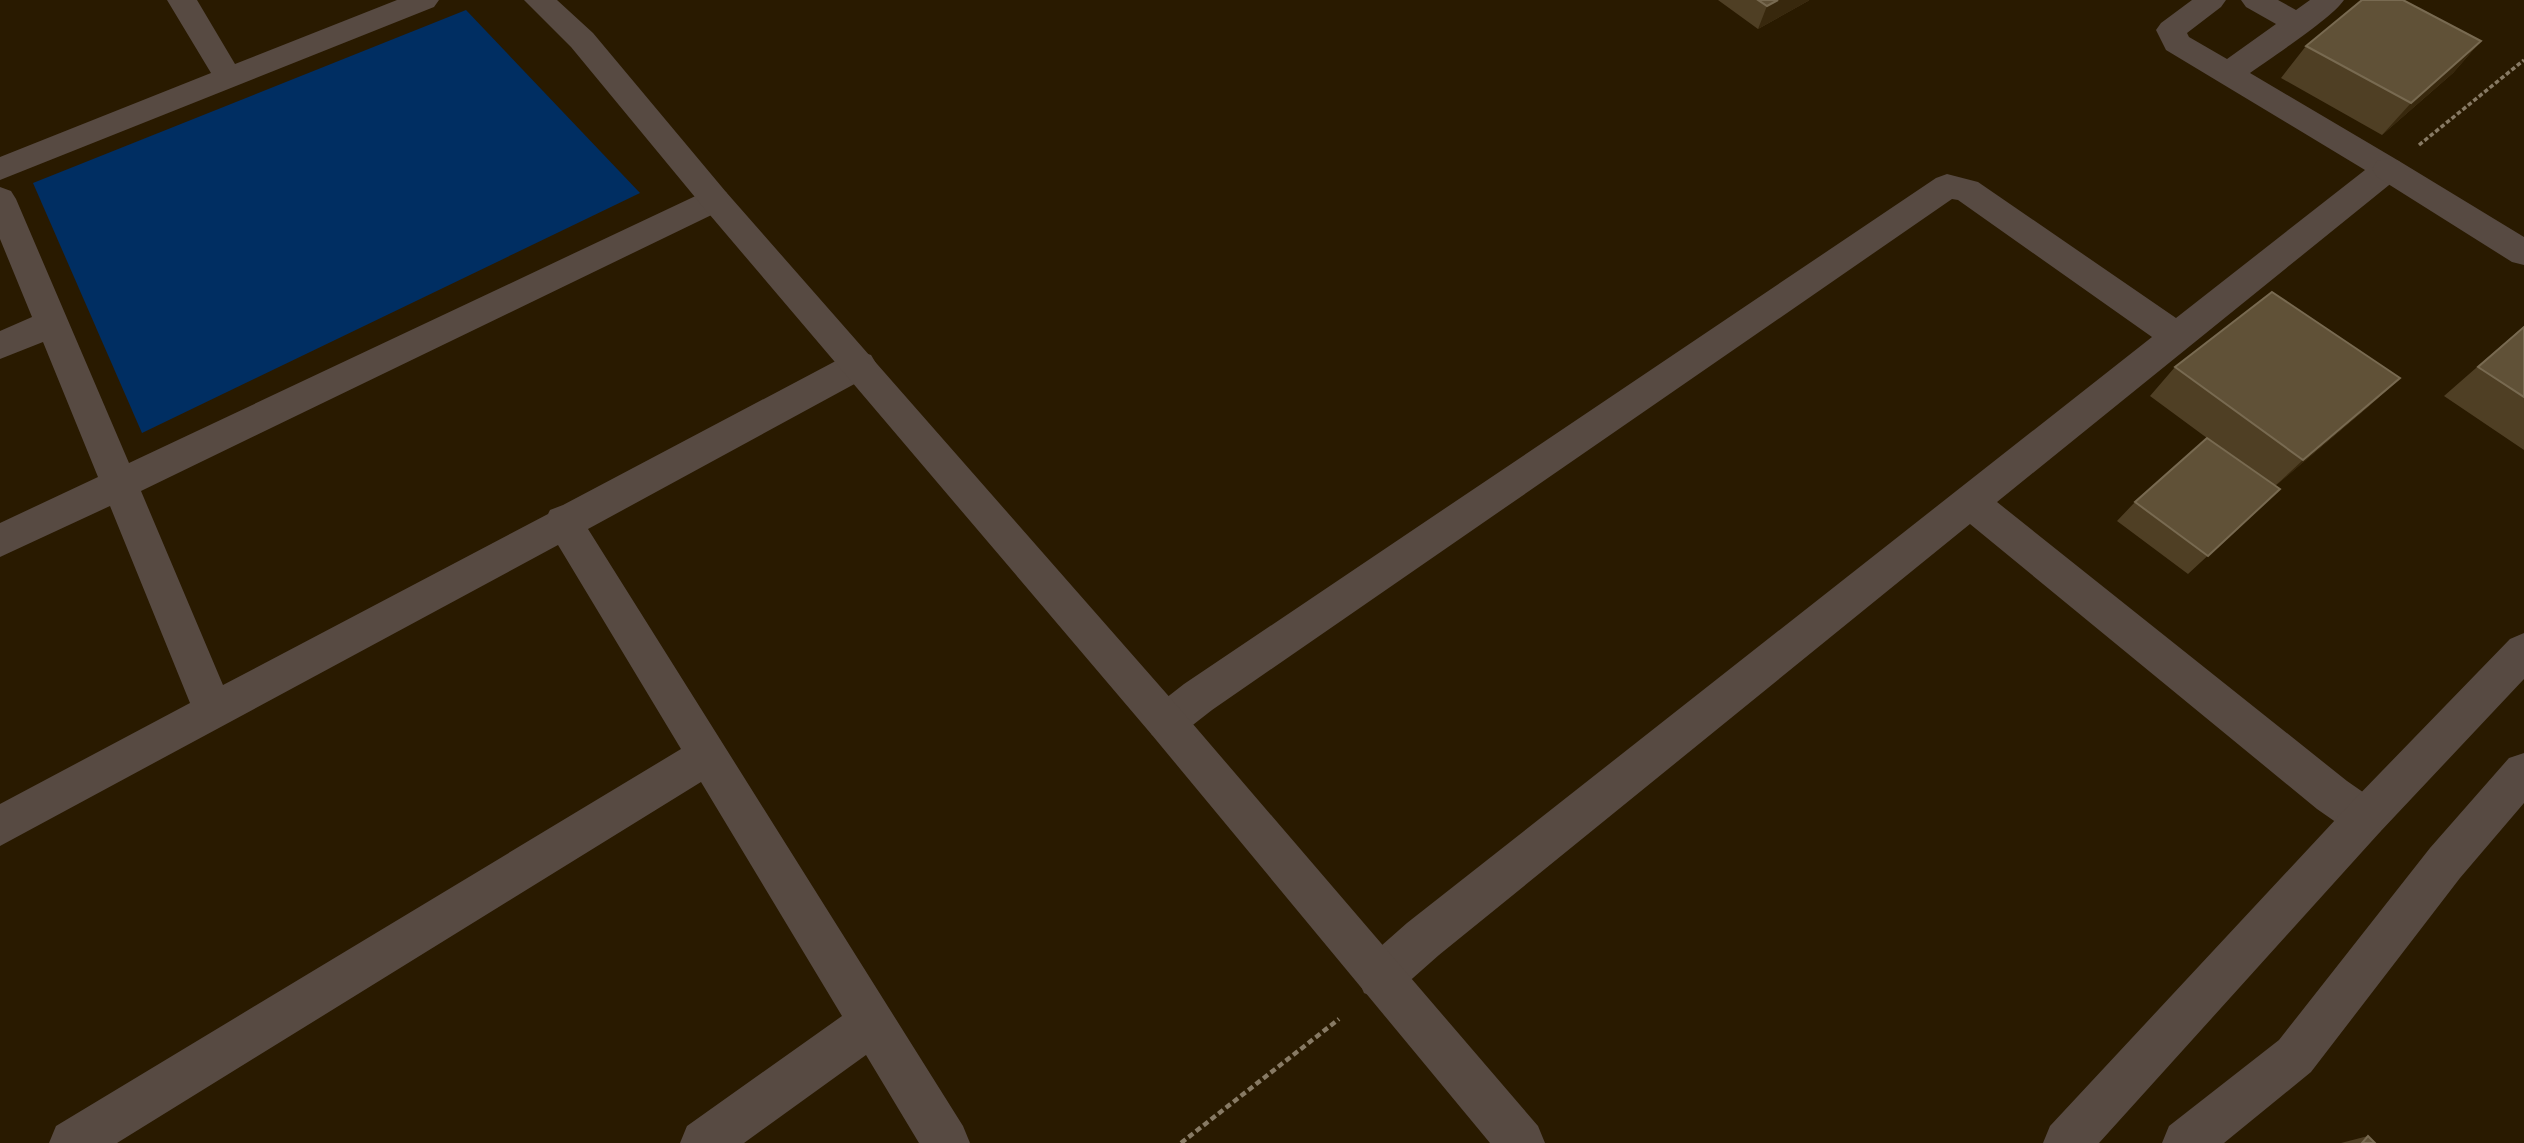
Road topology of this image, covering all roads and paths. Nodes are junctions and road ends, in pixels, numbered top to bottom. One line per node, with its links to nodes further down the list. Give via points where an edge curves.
1 (182, 0): 10 (street)
2 (424, 0): 10 (street)
3 (539, 0): 14 (street, via 582,40)
4 (2211, 0): 9 (street, via 2171,30 2171,35)
5 (2256, 0): 7 (street)
6 (2329, 0): 7 (street)
7 (2298, 23): 9 (street)
8 (2524, 60): 11 (path)
9 (2228, 74): 11 (street)
10 (229, 78): 12 (street)
11 (2399, 161): 15 (street); 17 (street)
12 (0, 169)
13 (0, 199): 16 (street)
14 (715, 200): 19 (street); 20 (street)
15 (2524, 253)
16 (53, 323): 18 (street); 20 (street)
17 (2176, 337): 21 (street); 26 (street, via 1967,190 1947,186)
18 (0, 346)
19 (859, 365): 22 (street); 26 (street)
20 (120, 484): 23 (street); 25 (street)
21 (1970, 502): 29 (street); 31 (street)
22 (563, 521): 25 (street); 27 (street)
23 (0, 541)
24 (2524, 651): 29 (street)
25 (214, 711): 30 (street)
26 (1166, 722): 31 (street)
27 (708, 755): 33 (street); 34 (street)
28 (2524, 772): 40 (street, via 2445,863 2295,1056)
29 (2365, 818): 39 (street)
30 (0, 826)
31 (1380, 977): 38 (street)
32 (1339, 1018): 37 (path)
33 (872, 1023): 35 (street); 36 (street)
34 (73, 1143)
35 (704, 1143)
36 (946, 1143)
37 (1181, 1143)
38 (1521, 1143)
39 (2067, 1143)
40 (2186, 1143)

